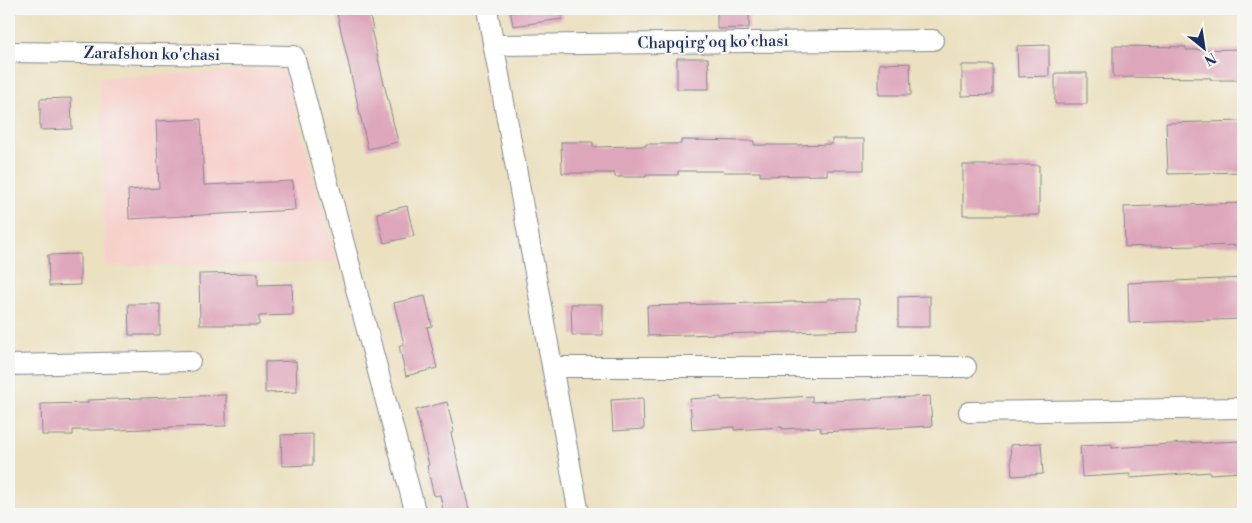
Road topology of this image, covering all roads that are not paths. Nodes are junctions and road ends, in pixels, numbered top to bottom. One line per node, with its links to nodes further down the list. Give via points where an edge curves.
1 (487, 9): 3 (street)
2 (933, 40): 3 (street, Chapqirg'oq ko'chasi)
3 (493, 45): 7 (street)
4 (9, 52): 11 (street, Zarafshon ko'chasi, via 294,56)
5 (190, 361): 6 (street)
6 (9, 365)
7 (552, 367): 8 (street); 12 (street)
8 (966, 367)
9 (1243, 408): 10 (street)
10 (969, 412)
11 (416, 514)
12 (579, 514)

